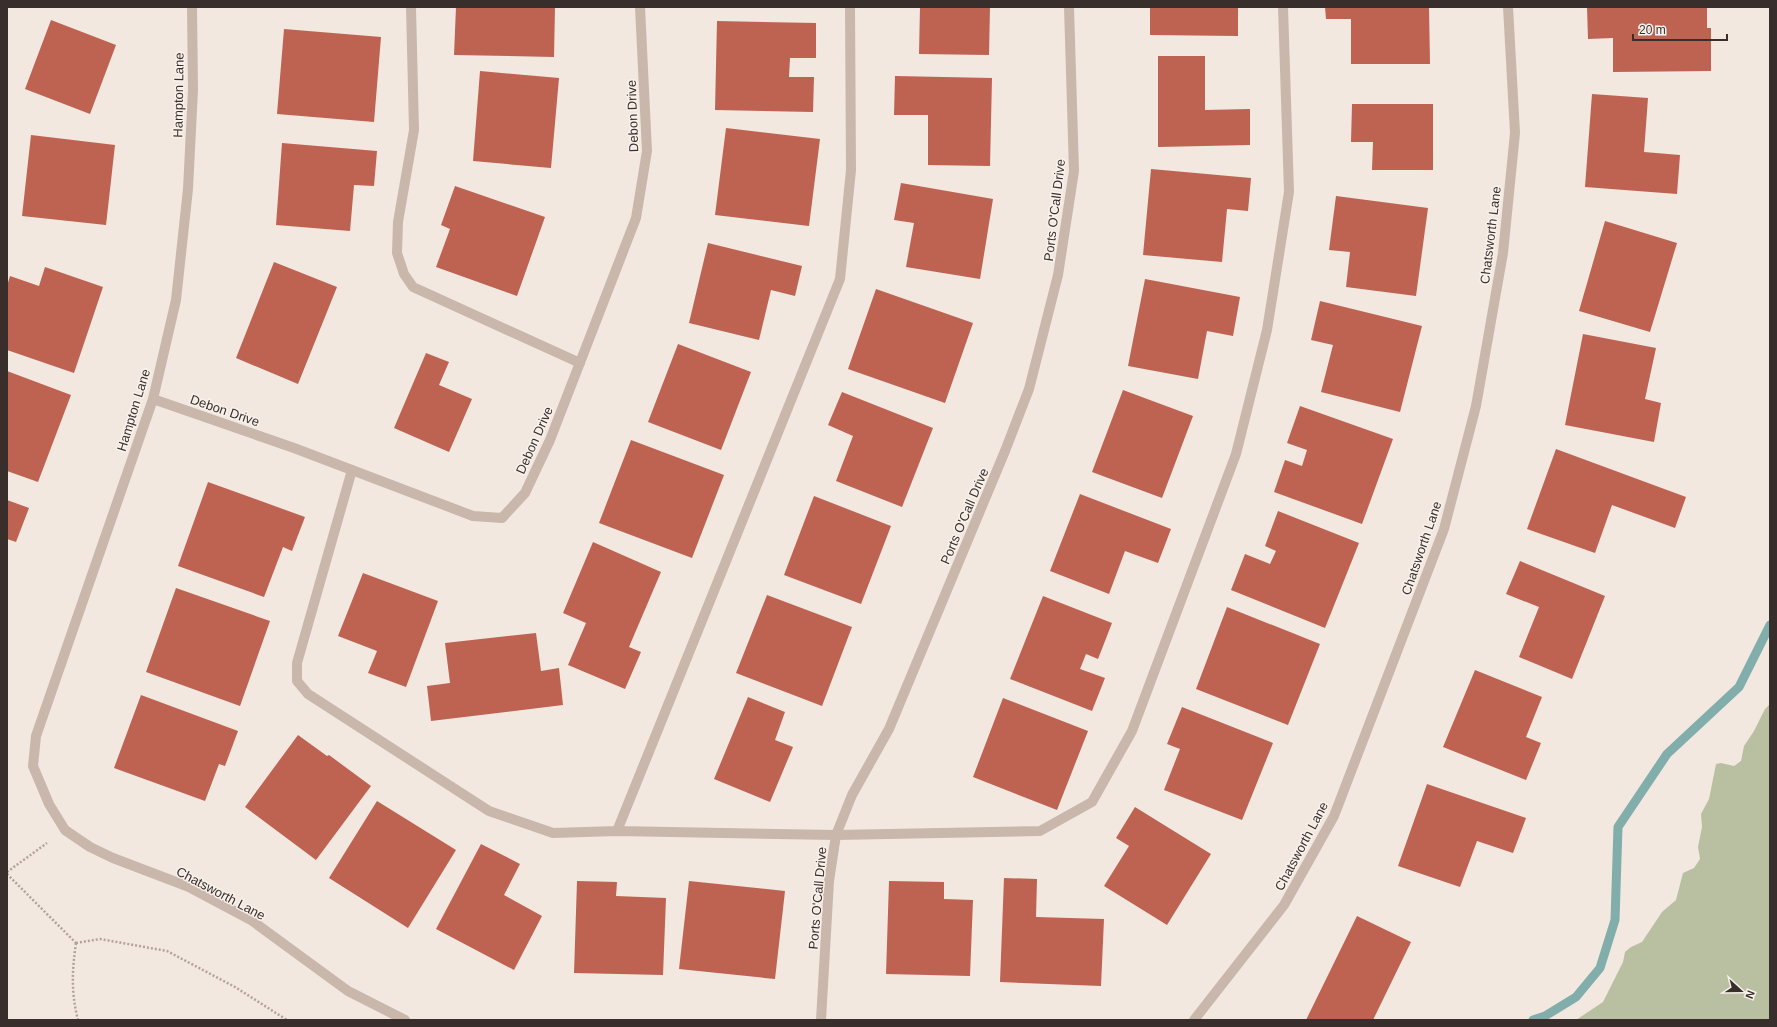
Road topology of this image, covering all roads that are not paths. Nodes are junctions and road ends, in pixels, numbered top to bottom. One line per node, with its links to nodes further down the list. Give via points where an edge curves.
1 (192, 7): 9 (street, Hampton Lane, via 193,90 188,189 176,300)
2 (411, 7): 8 (street, via 414,130 398,222 397,253 404,274 413,287)
3 (640, 7): 8 (street, Debon Drive, via 647,151 636,218)
4 (850, 7): 12 (street, via 851,170 840,279)
5 (1068, 7): 13 (street, Ports O'Call Drive, via 1074,171 1058,275 1029,389 889,729 852,795)
6 (1283, 7): 13 (street, via 1289,192 1267,330 1236,454 1132,731 1092,802 1040,831)
7 (1508, 7): 16 (street, Chatsworth Lane, via 1515,133 1503,253 1476,406 1444,529 1334,816 1284,905)
8 (580, 363): 10 (street, Debon Drive, via 550,440 525,493 502,518 473,516)
9 (152, 399): 10 (street, Debon Drive); 11 (street, Hampton Lane, via 36,736 33,766)
10 (352, 470): 12 (street, via 297,663 297,681 308,694 489,811 553,833)
11 (49, 804): 14 (street, Chatsworth Lane, via 64,830 90,846 113,858 189,887 251,920 348,991)
12 (617, 831): 13 (street)
13 (836, 835): 15 (street, Ports O'Call Drive, via 829,881)
14 (405, 1020)
15 (821, 1020)
16 (1194, 1020)

